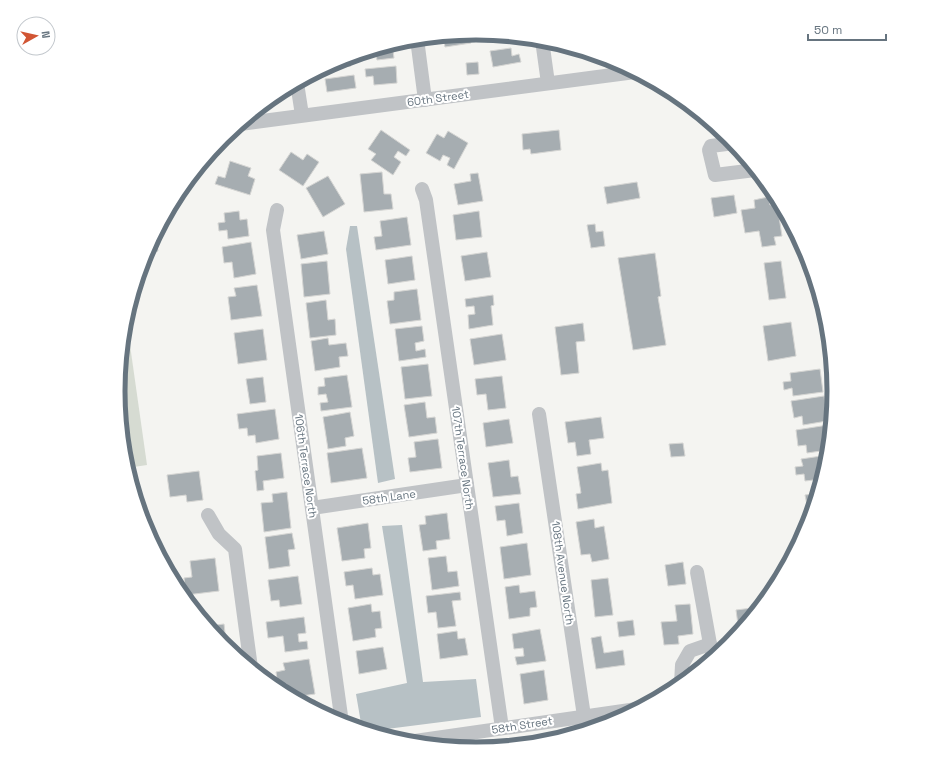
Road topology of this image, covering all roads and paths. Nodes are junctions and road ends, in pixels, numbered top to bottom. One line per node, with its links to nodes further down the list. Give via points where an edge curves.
1 (418, 45): 6 (street)
2 (543, 47): 4 (street)
3 (625, 73): 4 (street, 60th Street)
4 (548, 83): 6 (street, 60th Street)
5 (298, 89): 7 (street)
6 (425, 100): 7 (street, 60th Street)
7 (302, 115): 8 (street, 60th Street)
8 (250, 122)
9 (725, 144): 10 (street, via 711,146 709,150 715,175)
10 (749, 171)
11 (422, 189): 14 (street, 107th Terrace North, via 426,200)
12 (277, 210): 15 (street, 106th Terrace North, via 273,230)
13 (539, 414): 23 (street, 108th Avenue North)
14 (467, 485): 15 (street, 58th Lane); 25 (street, 107th Terrace North)
15 (312, 508): 22 (street, 106th Terrace North)
16 (208, 515): 19 (street, via 219,534 235,549)
17 (697, 572): 18 (street)
18 (711, 651): 20 (street, via 690,651 682,664)
19 (250, 659)
20 (681, 675)
21 (618, 711): 23 (street, 58th Street)
22 (341, 714)
23 (584, 716): 24 (street, 108th Avenue North); 25 (street, 58th Street)
24 (583, 725)
25 (502, 728): 26 (street, 58th Street)
26 (429, 739)

